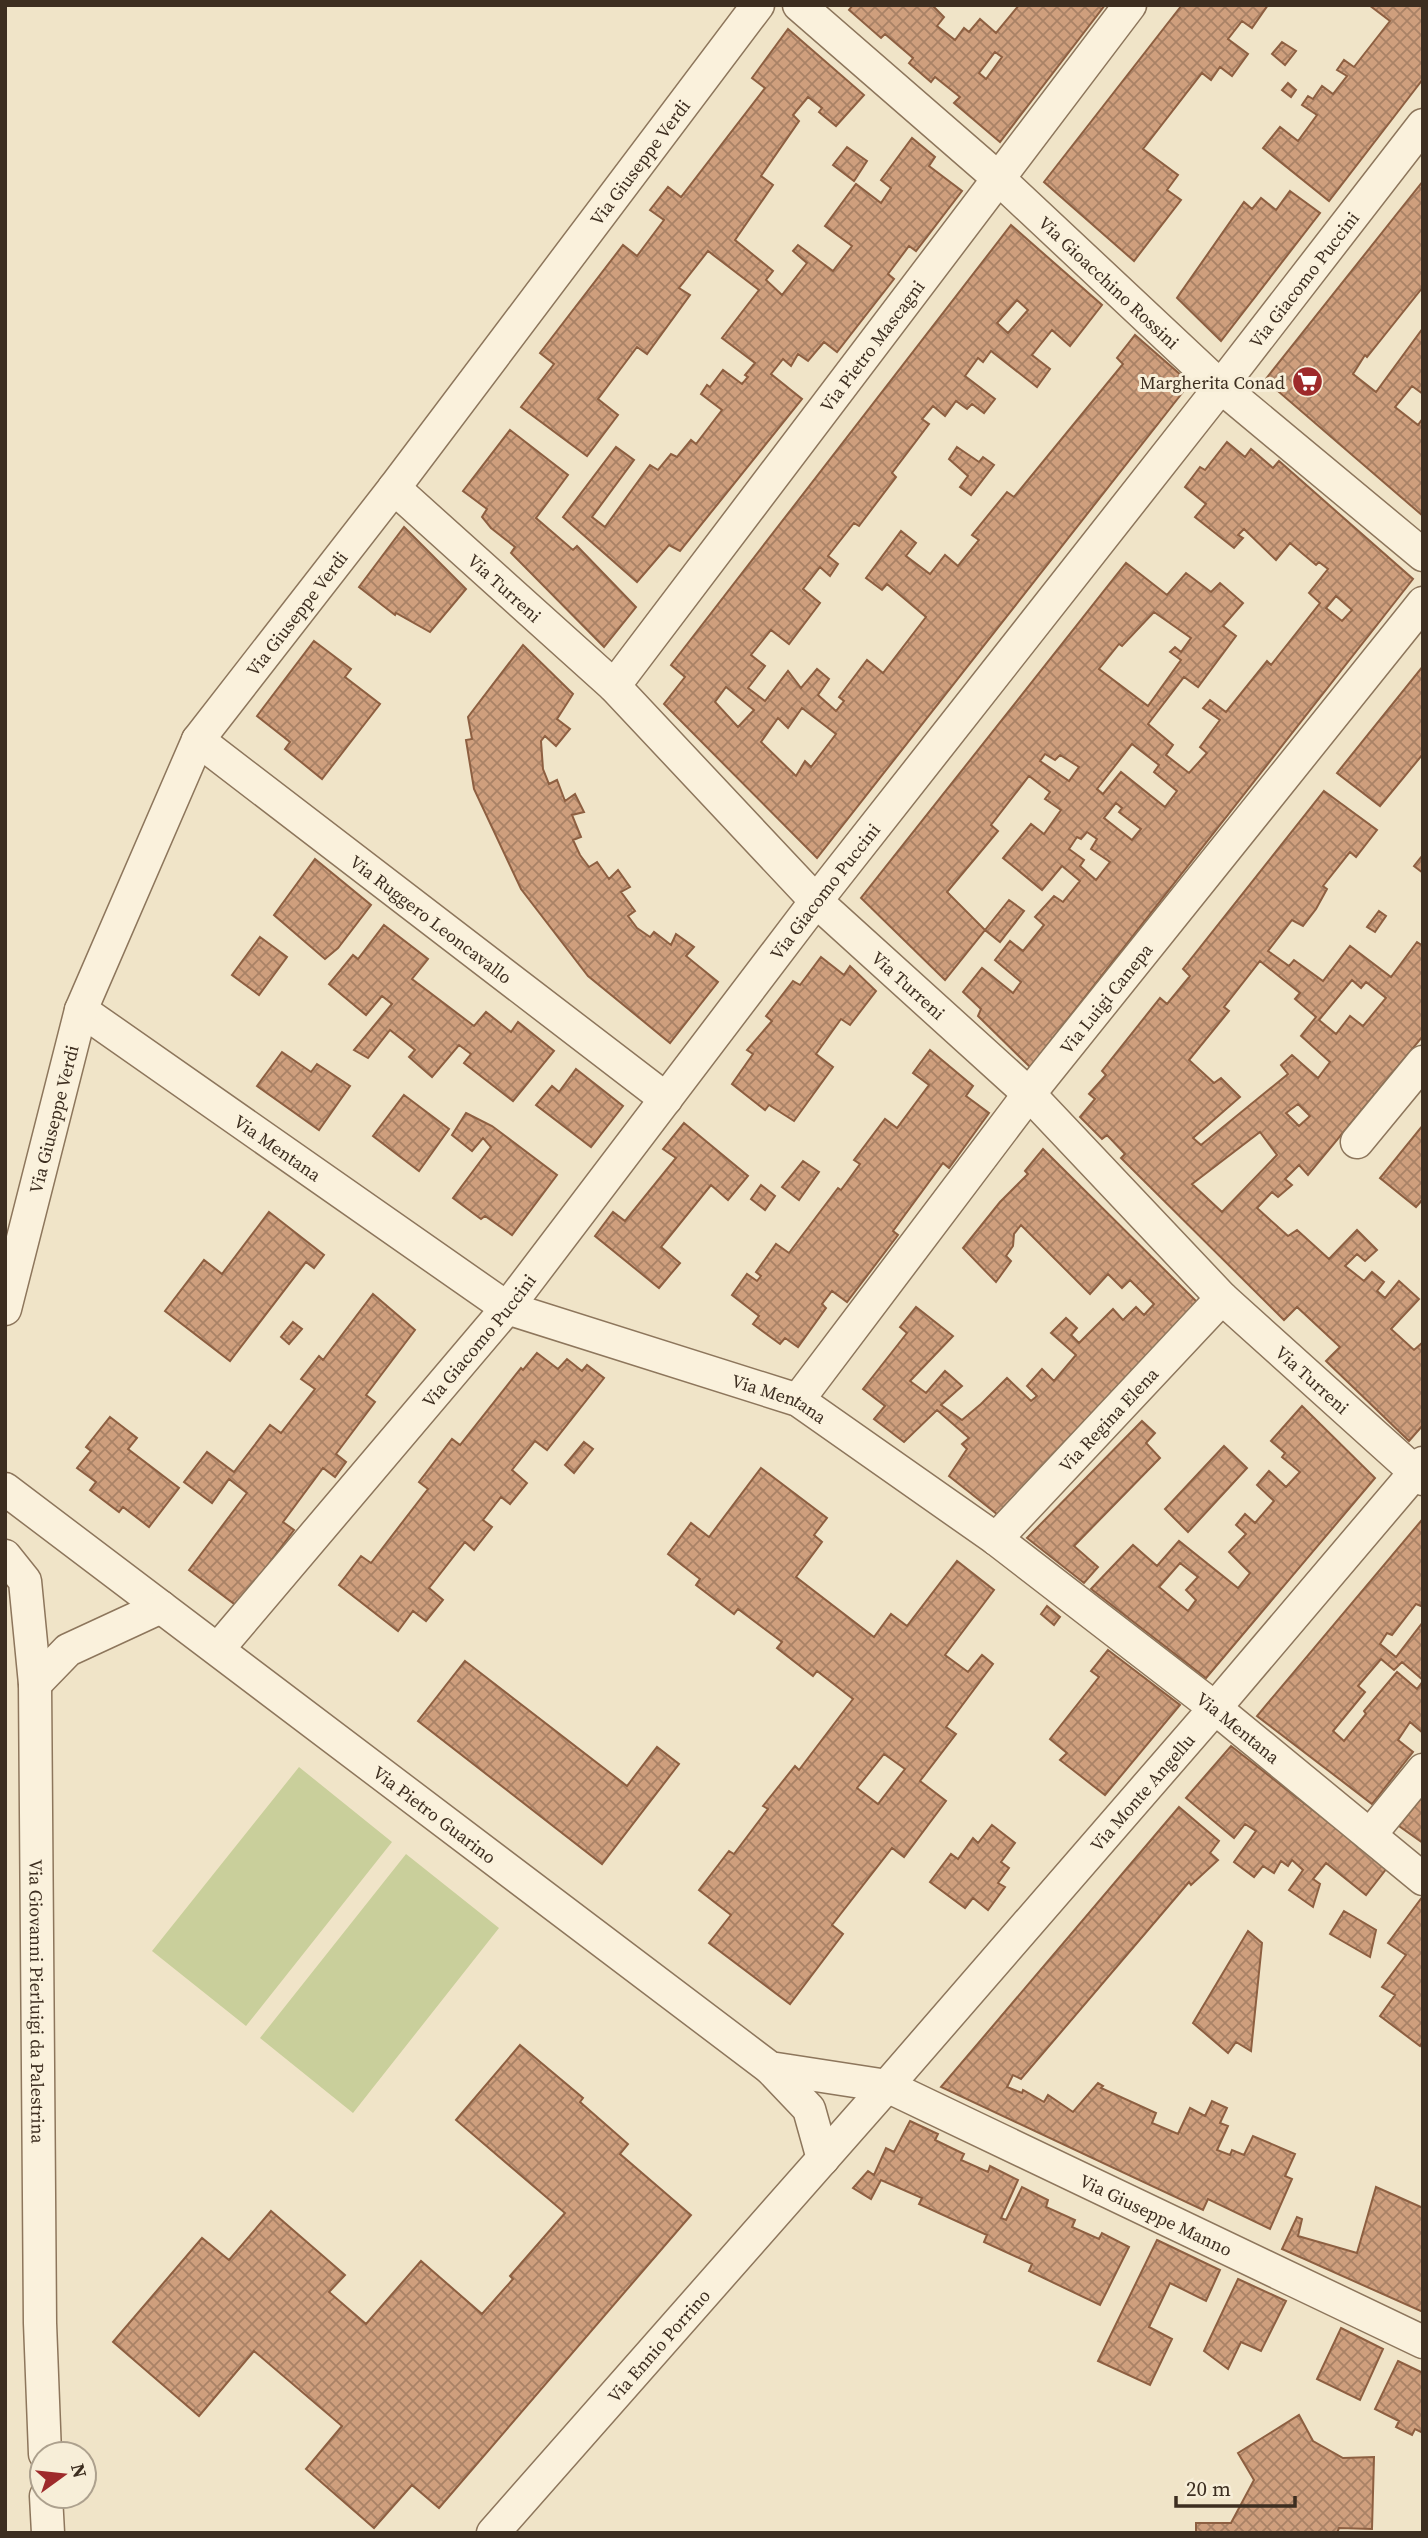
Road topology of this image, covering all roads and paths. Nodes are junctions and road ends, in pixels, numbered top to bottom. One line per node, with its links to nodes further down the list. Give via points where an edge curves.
1 (758, 5): 7 (street, Via Giuseppe Verdi)
2 (799, 5): 5 (street, Via Gioacchino Rossini)
3 (1130, 5): 5 (street, Via Pietro Mascagni)
4 (1423, 125): 6 (street, Via Giacomo Puccini)
5 (998, 178): 6 (street, Via Gioacchino Rossini); 10 (street, Via Pietro Mascagni)
6 (1221, 387): 8 (street, Via Gioacchino Rossini); 12 (street, Via Giacomo Puccini)
7 (394, 488): 10 (street, Via Turreni); 11 (street, Via Giuseppe Verdi)
8 (1423, 555)
9 (1423, 603): 15 (street, Via Luigi Canepa)
10 (614, 686): 12 (street, Via Turreni)
11 (198, 740): 13 (street, Via Giuseppe Verdi); 16 (street, Via Ruggero Leoncavallo)
12 (817, 901): 15 (street, Via Turreni); 16 (street, Via Giacomo Puccini)
13 (81, 1010): 19 (street, Via Giuseppe Verdi); 20 (street, Via Mentana)
14 (1423, 1062): 17 (street)
15 (1029, 1094): 18 (street, Via Turreni); 21 (street, Via Luigi Canepa)
16 (666, 1099): 20 (street, Via Giacomo Puccini)
17 (1357, 1142)
18 (1222, 1298): 22 (street, Via Turreni); 24 (street, Via Regina Elena)
19 (5, 1308)
20 (507, 1308): 21 (street, Via Mentana); 27 (street, Via Giacomo Puccini)
21 (798, 1400): 24 (street, Via Mentana)
22 (1420, 1471): 29 (street, Via Monte Angellu)
23 (5, 1489): 26 (street, Via Pietro Guarino)
24 (996, 1539): 29 (street, Via Mentana)
25 (5, 1556): 28 (street, Via Giovanni Pierluigi da Palestrina, via 25,1581)
26 (161, 1608): 27 (street, Via Pietro Guarino); 28 (street, via 68,1650)
27 (218, 1650): 33 (street, Via Pietro Guarino)
28 (35, 1684): 37 (street, Via Giovanni Pierluigi da Palestrina)
29 (1214, 1708): 31 (street, Via Mentana); 34 (street, Via Monte Angellu)
30 (1423, 1770): 31 (street)
31 (1370, 1835): 32 (street, Via Mentana)
32 (1423, 1880)
33 (770, 2068): 34 (street, Via Pietro Guarino); 35 (street, via 810,2109)
34 (887, 2086): 35 (street, Via Ennio Porrino); 36 (street, Via Giuseppe Manno)
35 (823, 2159): 40 (street, Via Ennio Porrino)
36 (1423, 2342)
37 (45, 2440)
38 (47, 2510): 39 (street)
39 (48, 2533)
40 (493, 2533)

